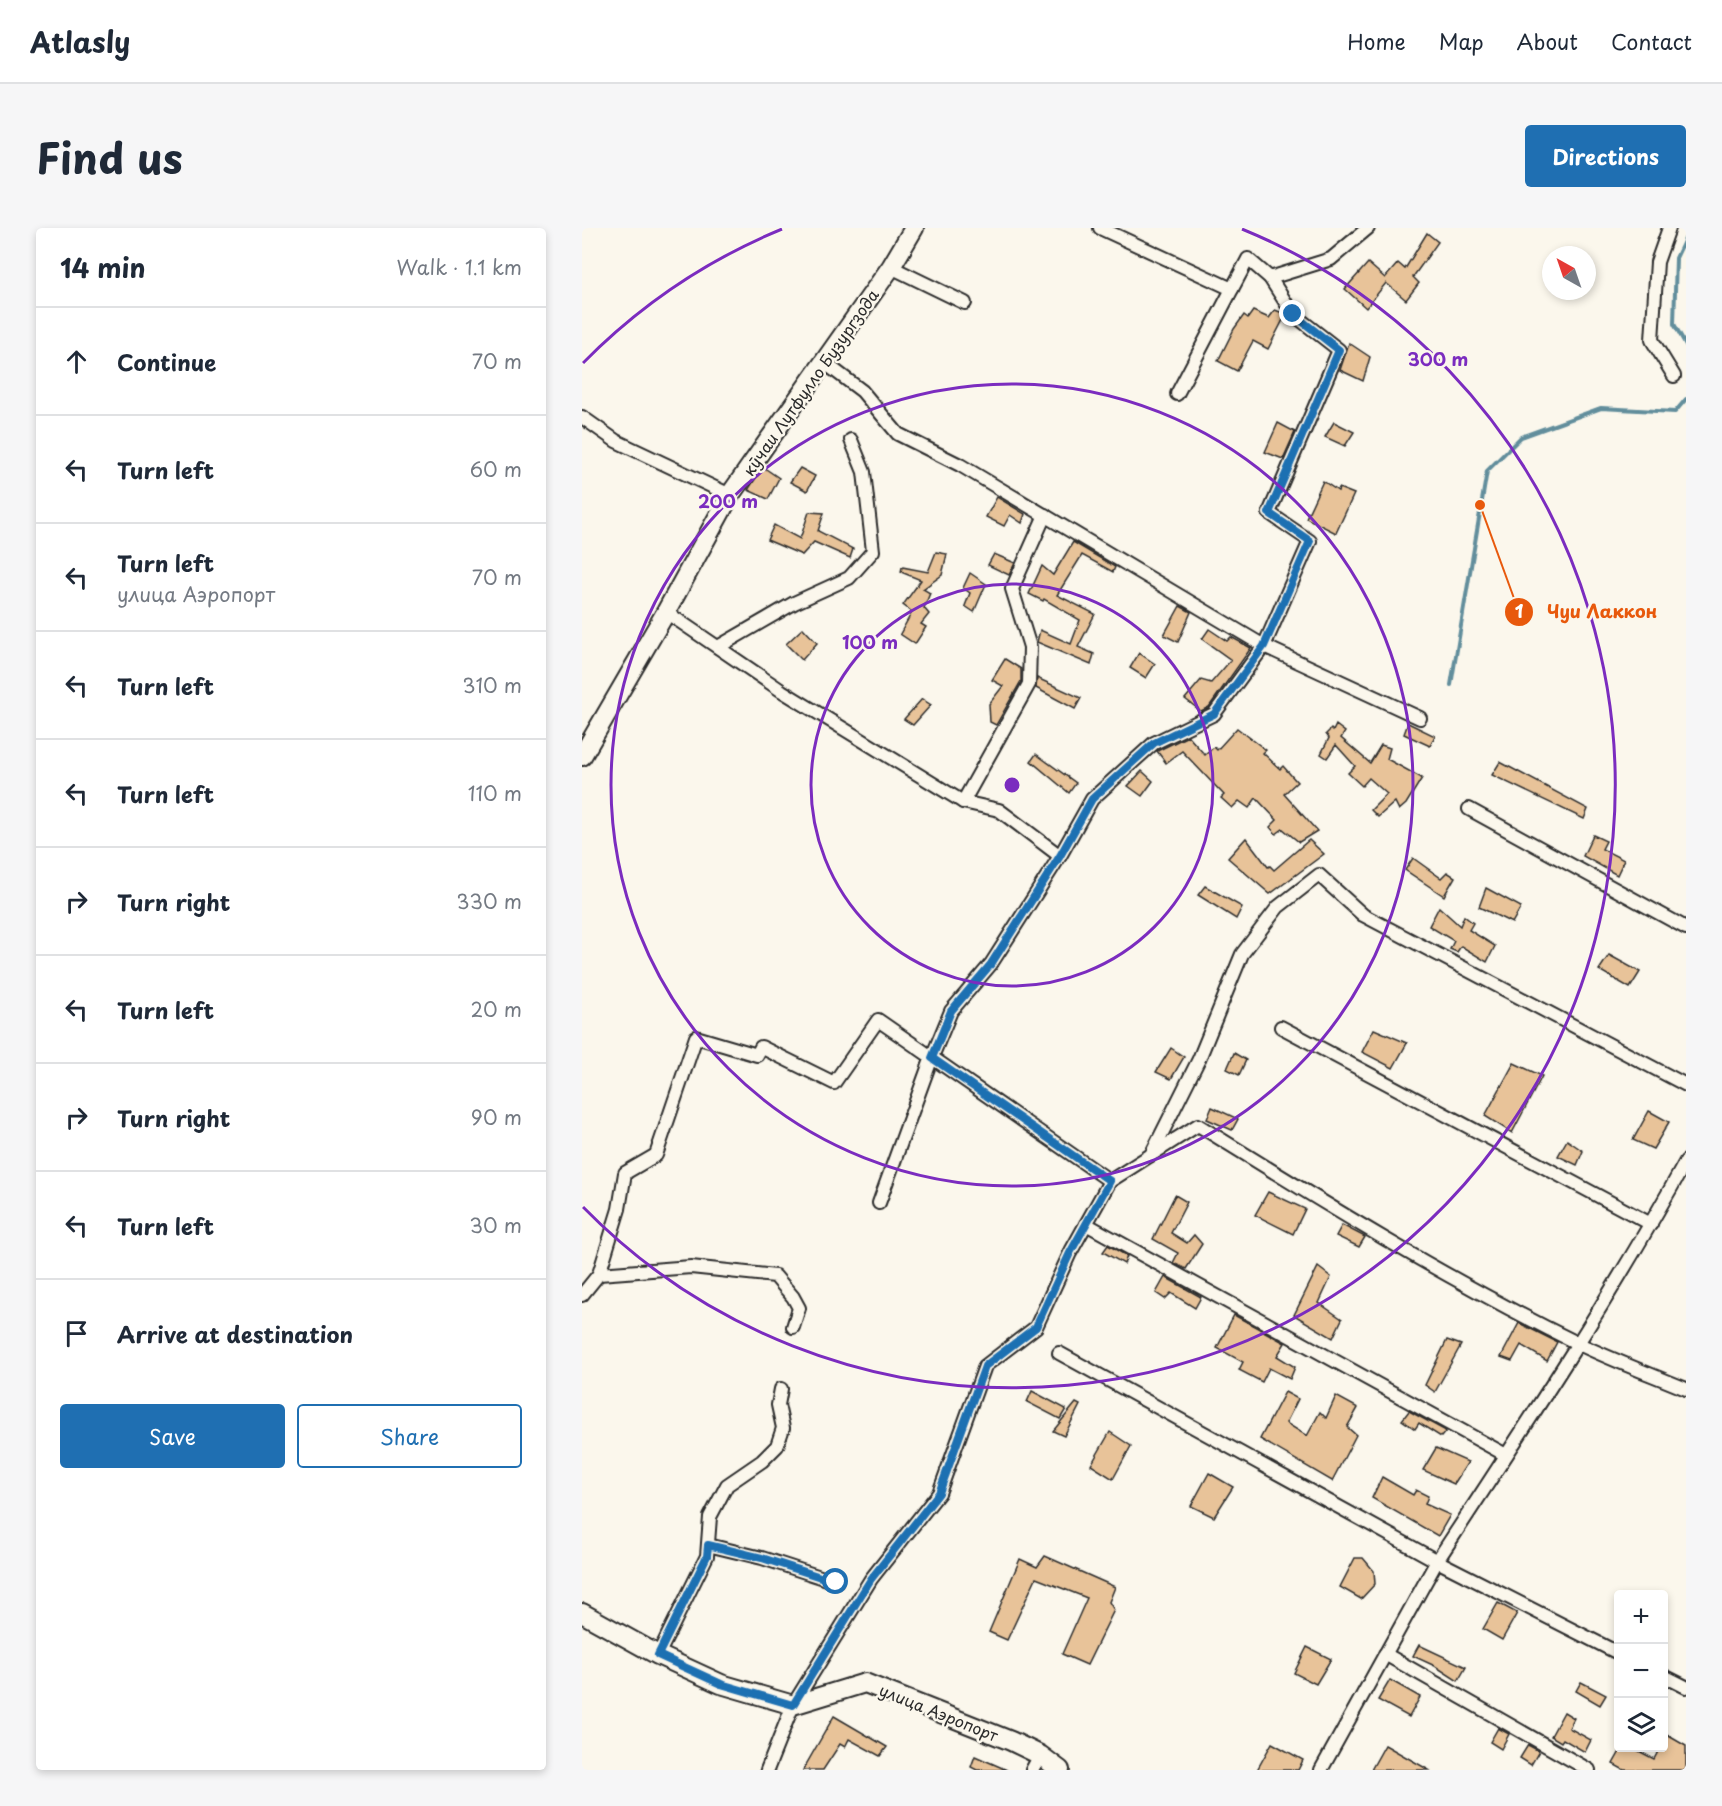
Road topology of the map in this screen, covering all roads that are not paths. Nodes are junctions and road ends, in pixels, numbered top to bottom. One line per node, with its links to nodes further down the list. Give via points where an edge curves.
1 (914, 228): 5 (main road, кӯчаи Лутфулло Бузургзода)
2 (1100, 228): 7 (street)
3 (1368, 228): 6 (street, via 1331,259)
4 (1669, 228): 10 (street, via 1657,261 1652,340)
5 (891, 267): 8 (street); 9 (main road, кӯчаи Лутфулло Бузургзода)
6 (1270, 278): 7 (street, via 1248,259); 17 (street, via 1293,314 1339,350 1269,513 1310,541)
7 (1232, 290): 11 (street)
8 (965, 303)
9 (825, 363): 14 (main road, кӯчаи Лутфулло Бузургзода); 15 (street, via 862,391 898,434)
10 (1674, 376)
11 (1177, 394)
12 (582, 417): 14 (street, via 616,441)
13 (851, 440): 18 (street, via 864,472 873,551 849,578 794,603)
14 (729, 495): 16 (main road, кӯчаи Лутфулло Бузургзода)
15 (1045, 515): 17 (street); 21 (street, via 1012,589 1030,647 1029,684)
16 (666, 612): 18 (street); 20 (main road, кӯчаи Лутфулло Бузургзода)
17 (1264, 646): 19 (street); 23 (street, via 1214,714 1154,743 1092,799)
18 (718, 647): 21 (street)
19 (1420, 718)
20 (582, 756)
21 (963, 802): 23 (street, via 999,810)
22 (1469, 809): 24 (street)
23 (1060, 856): 26 (street, via 991,964 951,1011)
24 (1686, 928)
25 (1281, 1027): 33 (street)
26 (932, 1058): 30 (street); 31 (street); 34 (street, via 878,1020 834,1083 761,1047 757,1055 696,1037 656,1155 625,1173 619,1209)
27 (1686, 1085): 28 (street, via 1363,915 1319,874 1278,907 1242,954 1199,1059)
28 (1151, 1155): 30 (street); 37 (street, via 1198,1125 1461,1283)
29 (1686, 1161): 33 (street)
30 (1110, 1181): 32 (street)
31 (879, 1203)
32 (1086, 1224): 41 (street); 51 (street, via 1036,1327 985,1366 939,1493 871,1579)
33 (1651, 1224): 37 (street)
34 (599, 1274): 35 (street); 36 (street, via 692,1267 775,1276 799,1308)
35 (582, 1295)
36 (793, 1327)
37 (1579, 1344): 40 (street); 41 (street)
38 (1059, 1353): 43 (street)
39 (781, 1389): 42 (street, via 778,1405 783,1428 777,1446 728,1485 710,1517)
40 (1686, 1389)
41 (1506, 1455): 43 (street)
42 (708, 1545): 44 (street); 48 (street, via 707,1556)
43 (1437, 1561): 46 (street); 47 (street)
44 (836, 1582)
45 (582, 1613): 48 (main road)
46 (1614, 1651)
47 (1385, 1654): 55 (street); 56 (street)
48 (658, 1655): 51 (main road, via 721,1684)
49 (1668, 1678): 50 (street)
50 (1686, 1687)
51 (793, 1705): 52 (main road, улица Аэропорт, via 865,1683); 53 (street)
52 (1036, 1762): 54 (main road, улица Аэропорт)
53 (767, 1770)
54 (1060, 1770)
55 (1321, 1770)
56 (1589, 1770)

